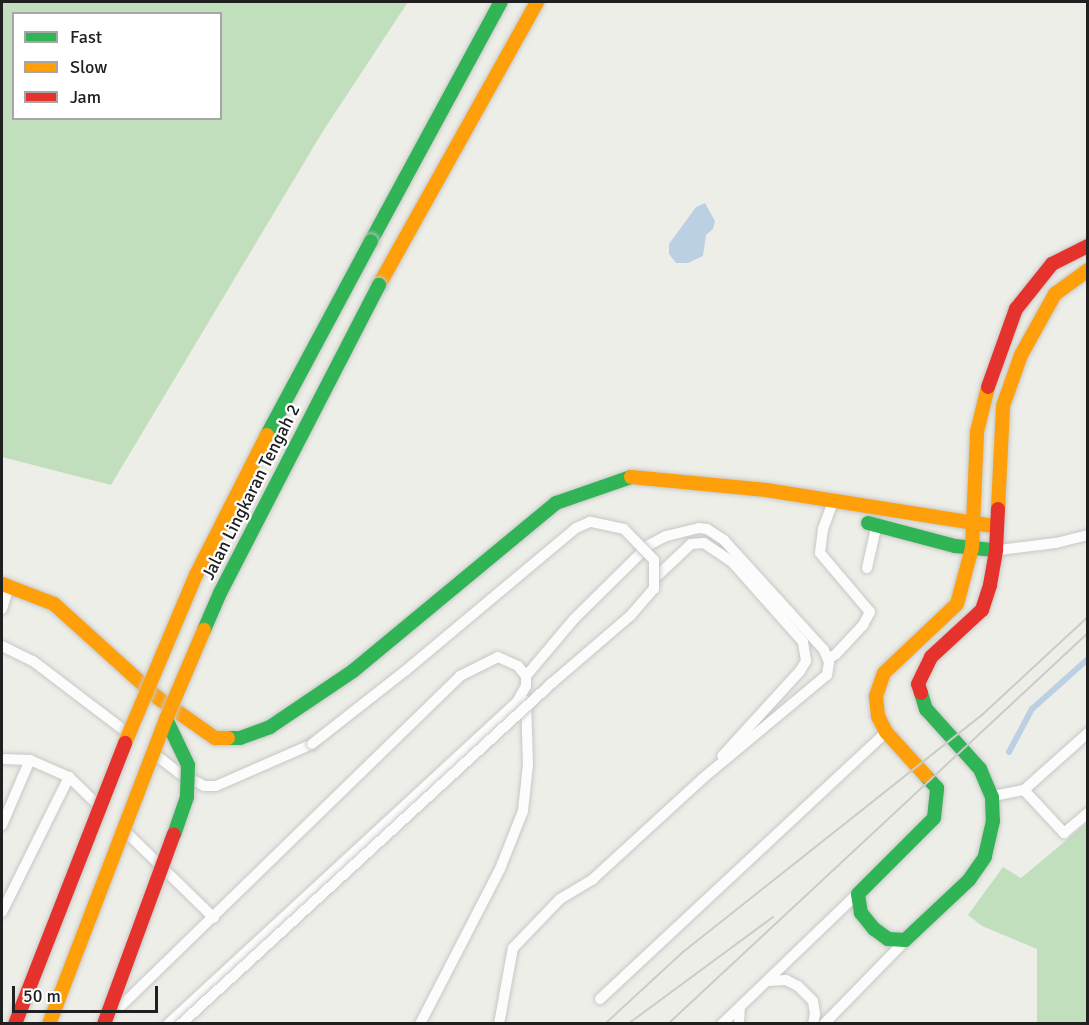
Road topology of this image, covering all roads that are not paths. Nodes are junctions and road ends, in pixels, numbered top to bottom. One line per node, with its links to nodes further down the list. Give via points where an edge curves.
1 (501, 2): 43 (main road, Jalan Lingkaran Tengah 2, bridge, via 290,387 196,575 122,750)
2 (537, 2): 4 (main road, Jalan Lingkaran Tengah 2)
3 (545, 2): 4 (main road)
4 (516, 39): 24 (main road, Jalan Lingkaran Tengah 2, bridge, via 379,285 220,593)
5 (1088, 246): 6 (main road)
6 (1052, 264): 8 (lane); 11 (main road, via 1016,309 983,400 977,432)
7 (1088, 270): 8 (main road)
8 (1066, 285): 13 (main road, via 1055,294 1021,355 1003,406)
9 (832, 506): 10 (main road); 12 (main road, via 853,519); 19 (main road, via 766,489 627,477 556,503 353,671 270,727 240,738 214,738 158,698 54,604); 22 (lane, via 819,550 870,612 863,625)
10 (880, 507): 11 (main road); 12 (lane)
11 (973, 523): 13 (main road); 15 (main road)
12 (876, 526): 15 (main road); 17 (lane)
13 (997, 527): 16 (main road)
14 (1088, 535): 16 (lane)
15 (972, 548): 16 (main road); 25 (main road, via 957,604 884,673 876,696 878,716)
16 (996, 550): 32 (main road, via 982,610 931,657 918,684 926,709 980,769)
17 (867, 568)
18 (656, 577): 21 (lane, bridge, via 654,560 624,529 590,522 576,528 312,744 216,786 204,786 179,773 33,661); 30 (lane, via 691,544 711,546 732,562 803,642 806,652 806,661 793,679); 47 (lane, bridge, via 654,589 631,615)
19 (5, 585): 20 (lane)
20 (2, 609)
21 (2, 646)
22 (828, 659): 23 (lane, via 724,540 699,528 666,536 649,545 574,619); 30 (lane, via 827,675)
23 (526, 681): 37 (lane, via 518,666 498,657 460,676); 46 (lane, via 517,702); 48 (lane, via 528,764 523,811 500,869)
24 (166, 719): 44 (main road, Jalan Lingkaran Tengah 2, bridge); 45 (main road, bridge, via 188,765 188,797)
25 (886, 732): 35 (main road, via 936,788 937,801 934,818); 40 (lane)
26 (1088, 733): 31 (lane)
27 (2, 759): 28 (lane)
28 (30, 760): 29 (lane); 34 (lane)
29 (69, 777): 36 (lane); 37 (lane)
30 (702, 779): 49 (lane, via 593,879 560,899 513,948)
31 (1024, 790): 32 (lane); 33 (lane, via 1064,833)
32 (992, 797): 38 (main road, via 993,821 985,857 969,880)
33 (1088, 813)
34 (2, 825)
35 (858, 894): 38 (main road, via 861,913 874,929 888,939); 39 (lane)
36 (2, 912)
37 (214, 918): 45 (lane)
38 (905, 940): 42 (lane)
39 (767, 981): 41 (lane); 52 (lane, via 786,980 798,986 813,1002)
40 (600, 999)
41 (740, 1007): 50 (lane); 51 (lane)
42 (826, 1022)
43 (15, 1023)
44 (49, 1023)
45 (103, 1023)
46 (168, 1023)
47 (181, 1023)
48 (420, 1023)
49 (499, 1023)
50 (722, 1023)
51 (739, 1023)
52 (813, 1023)

